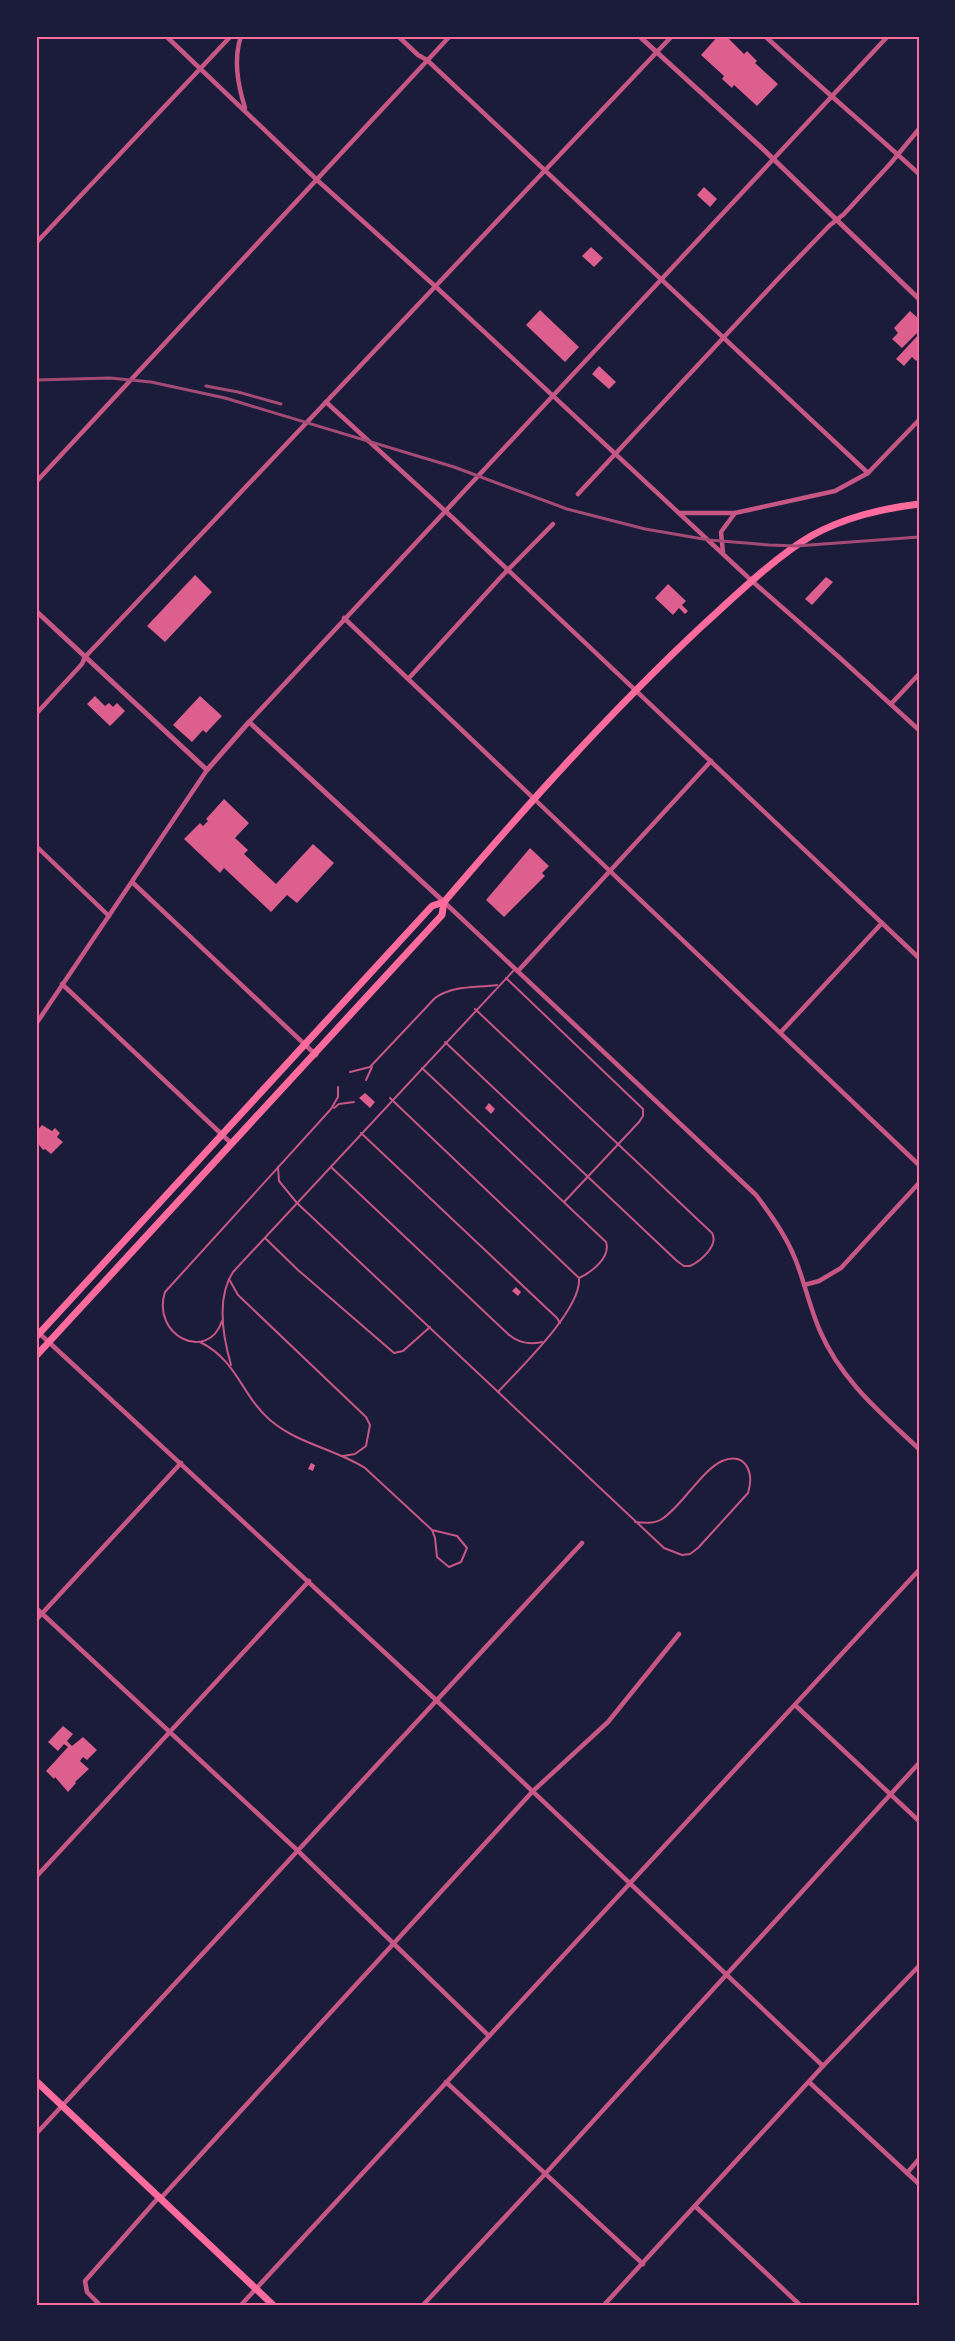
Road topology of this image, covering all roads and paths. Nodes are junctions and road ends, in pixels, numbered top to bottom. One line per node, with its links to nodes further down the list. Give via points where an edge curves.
1 (166, 36): 12 (street)
2 (231, 36): 12 (street)
3 (241, 36): 14 (street, via 237,64)
4 (398, 36): 11 (street)
5 (450, 36): 11 (street)
6 (639, 36): 10 (street)
7 (672, 36): 10 (street)
8 (765, 36): 13 (street)
9 (888, 36): 13 (street)
10 (657, 52): 17 (street); 18 (street)
11 (427, 60): 18 (street); 20 (street)
12 (200, 69): 14 (street); 22 (street)
13 (832, 95): 16 (street); 17 (street)
14 (245, 111): 20 (street)
15 (919, 129): 16 (street)
16 (897, 154): 19 (street); 21 (street)
17 (773, 160): 21 (street); 23 (street)
18 (545, 171): 23 (street); 24 (street)
19 (919, 174)
20 (316, 179): 24 (street); 32 (street)
21 (837, 220): 25 (street); 26 (street)
22 (36, 243)
23 (662, 280): 26 (street); 27 (street)
24 (436, 287): 27 (street); 28 (street)
25 (919, 299)
26 (723, 338): 30 (street); 31 (street)
27 (553, 397): 30 (street); 35 (street)
28 (326, 402): 35 (street); 44 (street)
29 (919, 420): 31 (street)
30 (615, 454): 33 (street); 36 (street)
31 (868, 473): 37 (street, via 835,491)
32 (36, 482)
33 (578, 494)
34 (918, 505): 41 (main road, via 862,514 827,528 796,546)
35 (445, 511): 40 (street); 43 (street)
36 (680, 513): 37 (street); 39 (street)
37 (735, 513): 39 (street, via 721,531)
38 (553, 524): 40 (street)
39 (723, 553): 41 (street)
40 (507, 570): 46 (street); 47 (street)
41 (753, 582): 47 (main road); 48 (street)
42 (36, 611): 44 (street)
43 (344, 618): 46 (street); 50 (street)
44 (85, 657): 49 (street); 53 (street)
45 (919, 674): 48 (street)
46 (409, 678): 54 (street)
47 (634, 691): 52 (street); 54 (main road)
48 (891, 704): 51 (street)
49 (36, 714)
50 (249, 722): 53 (street); 58 (street)
51 (919, 730)
52 (711, 762): 56 (street); 60 (street)
53 (207, 770): 57 (street)
54 (536, 798): 56 (street); 58 (main road)
55 (36, 846): 59 (street)
56 (611, 870): 62 (street); 68 (street)
57 (132, 882): 59 (street); 70 (street)
58 (444, 902): 62 (street); 70 (main road, via 432,906); 71 (main road, via 442,915)
59 (109, 916): 64 (street)
60 (882, 923): 61 (street); 68 (street)
61 (919, 957)
62 (516, 970): 63 (lane); 94 (street, via 756,1195 772,1215 796,1260)
63 (506, 978): 65 (lane); 83 (lane, via 644,1109 643,1116)
64 (62, 984): 67 (street); 81 (street)
65 (498, 985): 66 (lane); 72 (lane, via 443,992)
66 (476, 1009): 69 (lane); 83 (lane)
67 (36, 1024)
68 (781, 1032): 84 (street)
69 (445, 1042): 73 (lane); 87 (lane)
70 (304, 1044): 71 (street); 81 (main road)
71 (316, 1055): 82 (main road)
72 (378, 1060): 74 (lane, via 364,1070); 75 (lane)
73 (422, 1068): 77 (lane); 89 (lane)
74 (350, 1072)
75 (366, 1080)
76 (338, 1087): 79 (lane, via 338,1097)
77 (391, 1099): 80 (lane); 92 (lane)
78 (354, 1102): 79 (lane)
79 (331, 1109): 85 (lane)
80 (361, 1133): 86 (lane); 96 (lane)
81 (222, 1135): 82 (street); 98 (main road)
82 (232, 1144): 99 (main road)
83 (618, 1144): 87 (lane); 87 (lane, via 712,1233 714,1243 705,1254 695,1264 684,1266)
84 (919, 1165)
85 (278, 1167): 90 (lane, via 282,1187); 100 (lane, via 165,1292 162,1314 166,1324 182,1338)
86 (331, 1167): 90 (lane); 101 (lane, via 514,1340)
87 (588, 1176): 89 (lane)
88 (919, 1183): 94 (street, via 841,1268)
89 (565, 1201): 92 (lane, via 602,1237 608,1249 592,1270)
90 (297, 1203): 91 (lane); 97 (lane)
91 (265, 1238): 93 (lane); 97 (lane, via 394,1353 403,1351)
92 (579, 1278): 96 (lane, via 576,1293)
93 (229, 1279): 95 (lane); 106 (lane, via 238,1295 366,1417 370,1425 366,1446)
94 (804, 1285): 105 (street, via 820,1332 846,1376)
95 (223, 1318): 100 (lane, via 216,1333); 103 (lane)
96 (560, 1323): 101 (lane)
97 (430, 1328): 104 (lane)
98 (38, 1335): 99 (street)
99 (49, 1342): 102 (main road); 107 (street)
100 (200, 1342): 103 (lane)
101 (542, 1342): 104 (lane)
102 (36, 1356)
103 (231, 1365): 106 (lane, via 255,1403 274,1423 297,1438)
104 (498, 1392): 108 (lane)
105 (919, 1449)
106 (343, 1456): 109 (lane, via 365,1467)
107 (181, 1463): 112 (street); 114 (street)
108 (635, 1522): 108 (lane, via 670,1552 690,1554 748,1493 751,1471 738,1460 720,1462 661,1520)
109 (432, 1530): 109 (lane, via 463,1541 467,1548 461,1562 449,1567 437,1557)
110 (582, 1543): 117 (street)
111 (919, 1570): 118 (street)
112 (309, 1581): 117 (street); 119 (street)
113 (36, 1608): 114 (street)
114 (42, 1613): 115 (street); 119 (street)
115 (36, 1620)
116 (679, 1634): 121 (street, via 608,1722)
117 (435, 1699): 121 (street); 124 (street)
118 (795, 1705): 122 (street); 126 (street)
119 (170, 1731): 124 (street); 125 (street)
120 (919, 1763): 122 (street)
121 (533, 1791): 126 (street); 127 (street)
122 (891, 1795): 123 (street); 129 (street)
123 (919, 1821)
124 (297, 1850): 127 (street); 135 (street)
125 (36, 1877)
126 (630, 1882): 129 (street); 130 (street)
127 (393, 1943): 130 (street); 141 (street)
128 (919, 1966): 131 (street)
129 (727, 1974): 131 (street); 139 (street)
130 (489, 2036): 133 (street)
131 (823, 2066): 134 (street)
132 (36, 2081): 135 (main road)
133 (446, 2082): 139 (street); 144 (street)
134 (809, 2082): 138 (street); 142 (street)
135 (62, 2106): 136 (street); 141 (main road)
136 (36, 2134)
137 (919, 2159): 138 (street)
138 (907, 2173): 140 (street)
139 (545, 2174): 143 (street); 148 (street)
140 (919, 2184)
141 (160, 2197): 144 (main road); 145 (street, via 85,2281 87,2292)
142 (694, 2206): 143 (street); 150 (street)
143 (643, 2264): 149 (street)
144 (256, 2288): 146 (street); 147 (main road)
145 (100, 2305)
146 (240, 2305)
147 (273, 2305)
148 (423, 2305)
149 (604, 2305)
150 (800, 2305)

